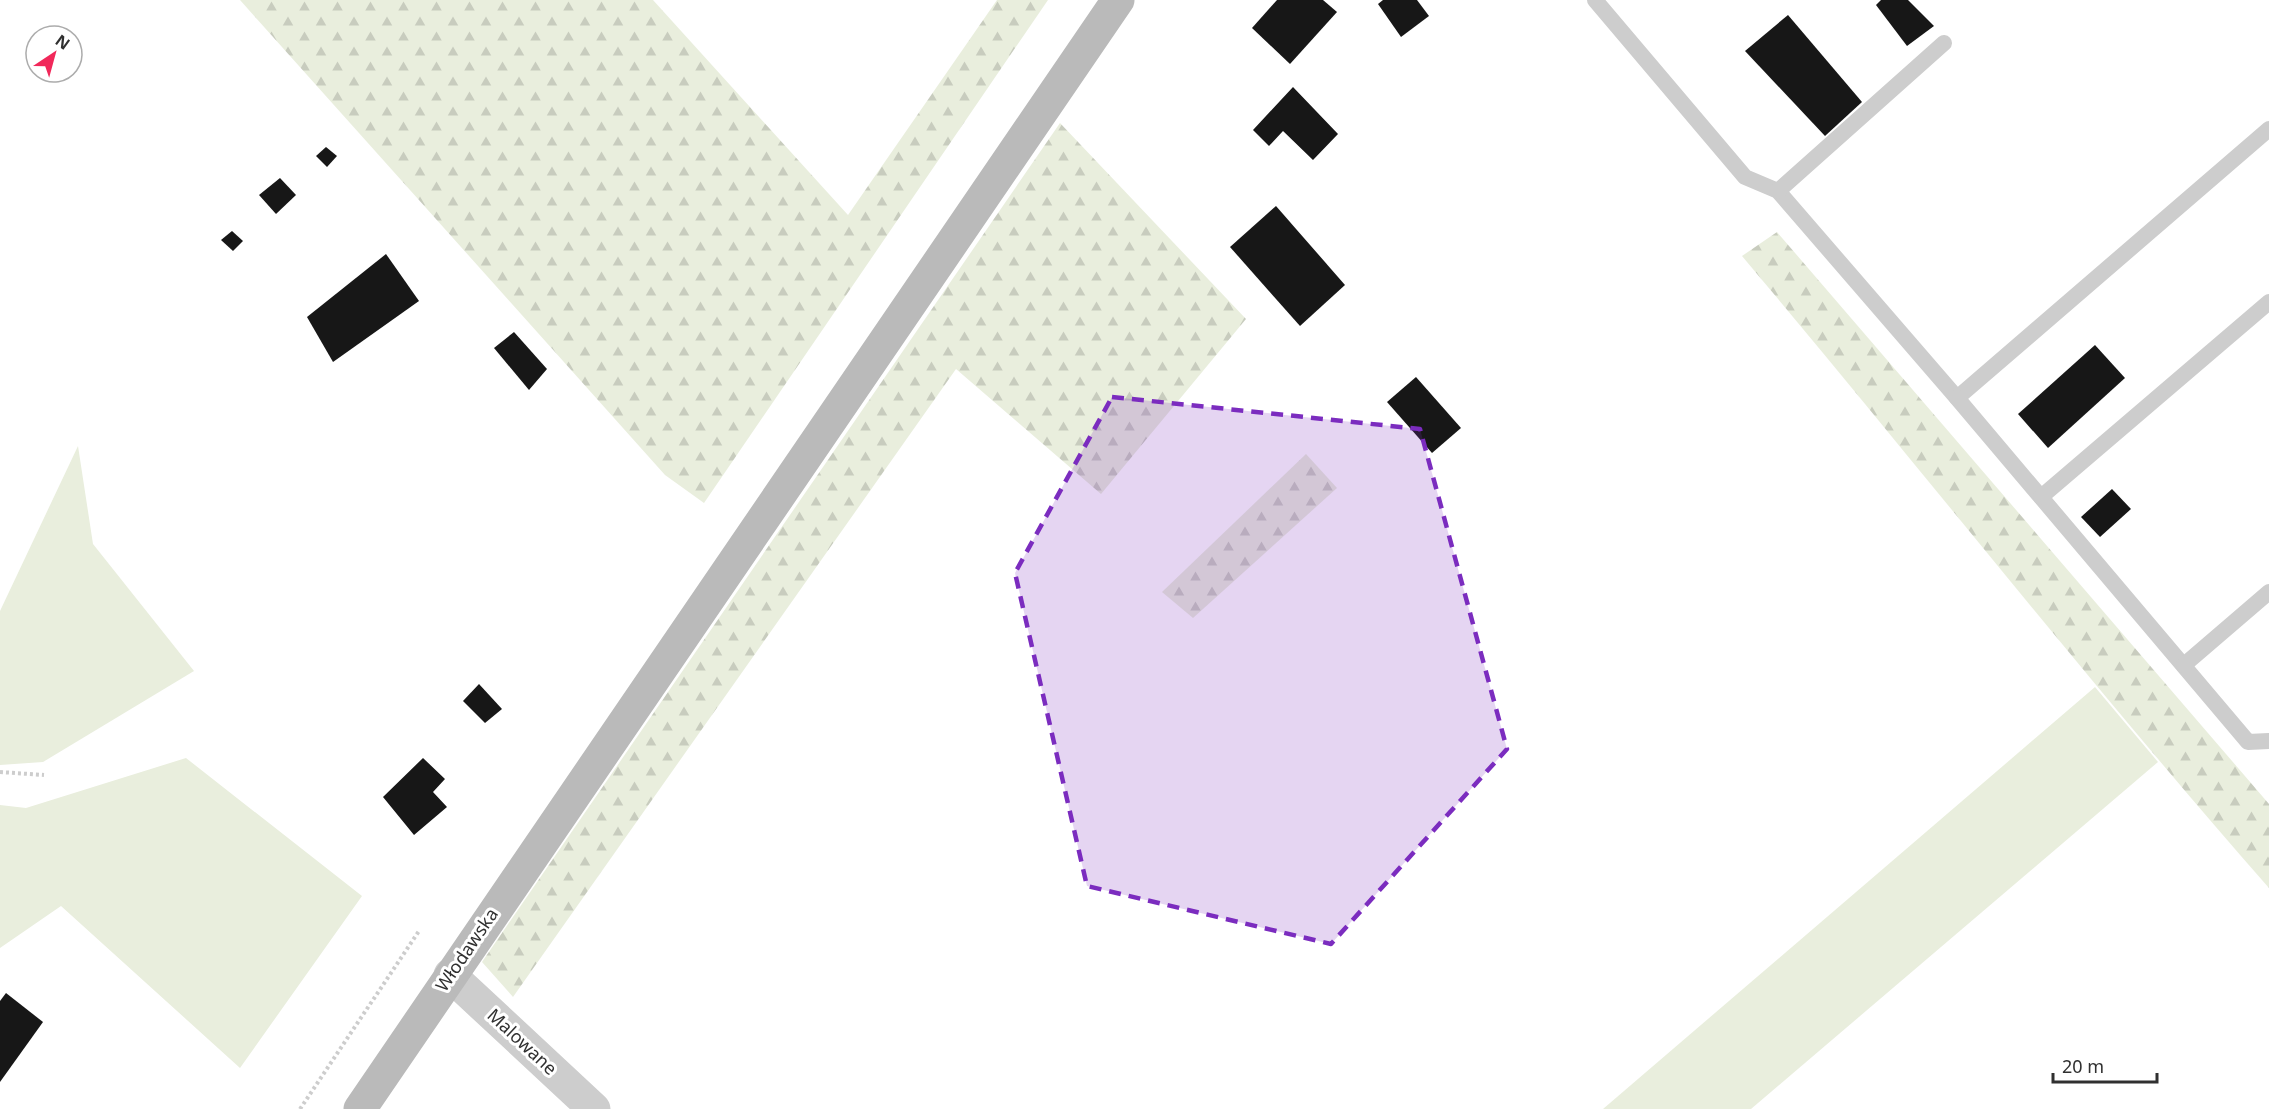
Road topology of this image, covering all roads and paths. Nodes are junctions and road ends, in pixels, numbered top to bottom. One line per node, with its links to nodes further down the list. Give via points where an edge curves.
1 (1118, 0): 15 (main road, Włodawska)
2 (1595, 0): 5 (lane, via 1745,177)
3 (1944, 43): 5 (lane)
4 (2269, 129): 7 (lane)
5 (1778, 191): 7 (lane)
6 (2269, 302): 8 (lane)
7 (1957, 398): 8 (lane)
8 (2041, 497): 10 (lane)
9 (2269, 591): 10 (lane)
10 (2184, 665): 11 (lane, via 2248,742)
11 (2269, 741)
12 (0, 772): 13 (path)
13 (44, 775)
14 (419, 931): 16 (path)
15 (450, 975): 17 (main road, Włodawska); 18 (street, Malowane)
16 (300, 1109)
17 (360, 1109)
18 (594, 1109)

